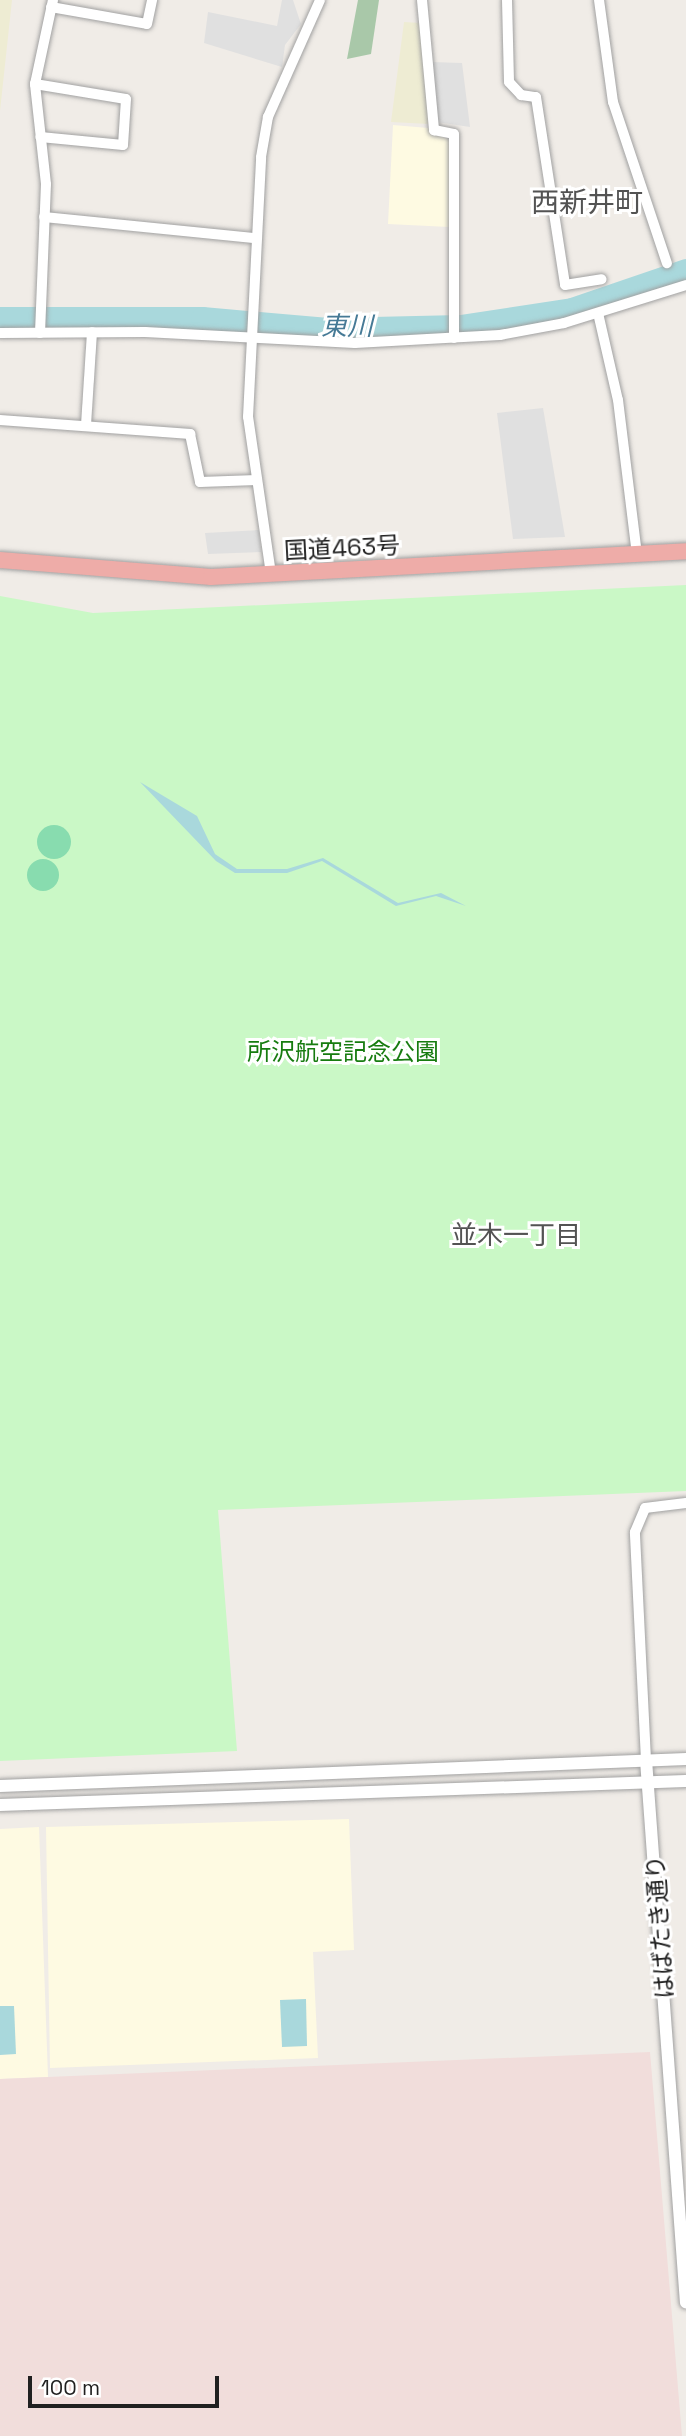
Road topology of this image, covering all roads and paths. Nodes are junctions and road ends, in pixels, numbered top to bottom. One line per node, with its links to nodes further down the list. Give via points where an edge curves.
1 (152, 0): 6 (street, via 147,24)
2 (320, 0): 10 (street, via 265,125)
3 (422, 0): 19 (street, via 434,130 454,134)
4 (507, 0): 12 (street, via 511,89 536,97 565,285)
5 (599, 0): 11 (street, via 613,102)
6 (52, 3): 7 (street)
7 (35, 84): 8 (street); 8 (street, via 126,99 122,145)
8 (40, 137): 9 (street)
9 (44, 216): 10 (street); 15 (street)
10 (256, 238): 18 (street)
11 (667, 263)
12 (602, 279)
13 (686, 285): 14 (street)
14 (598, 313): 19 (street, via 527,331); 24 (street, via 618,400)
15 (40, 330): 16 (street); 17 (street)
16 (92, 332): 18 (street); 21 (street)
17 (0, 333)
18 (251, 333): 19 (street, via 355,343); 22 (street, via 248,417)
19 (454, 335)
20 (0, 420): 21 (street)
21 (86, 425): 22 (street, via 190,434 200,482)
22 (257, 480): 26 (street)
23 (686, 551): 24 (highway, 国道463号)
24 (637, 554): 26 (highway, 国道463号)
25 (0, 560): 26 (highway, 国道463号, via 148,577)
26 (271, 574)
27 (686, 1503): 29 (street, via 645,1508 635,1532)
28 (686, 1759): 29 (street)
29 (646, 1760): 31 (street, はばたき通り); 32 (street)
30 (686, 1781): 31 (street)
31 (649, 1783): 33 (street); 34 (street, はばたき通り)
32 (0, 1786)
33 (0, 1805)
34 (686, 2303)

